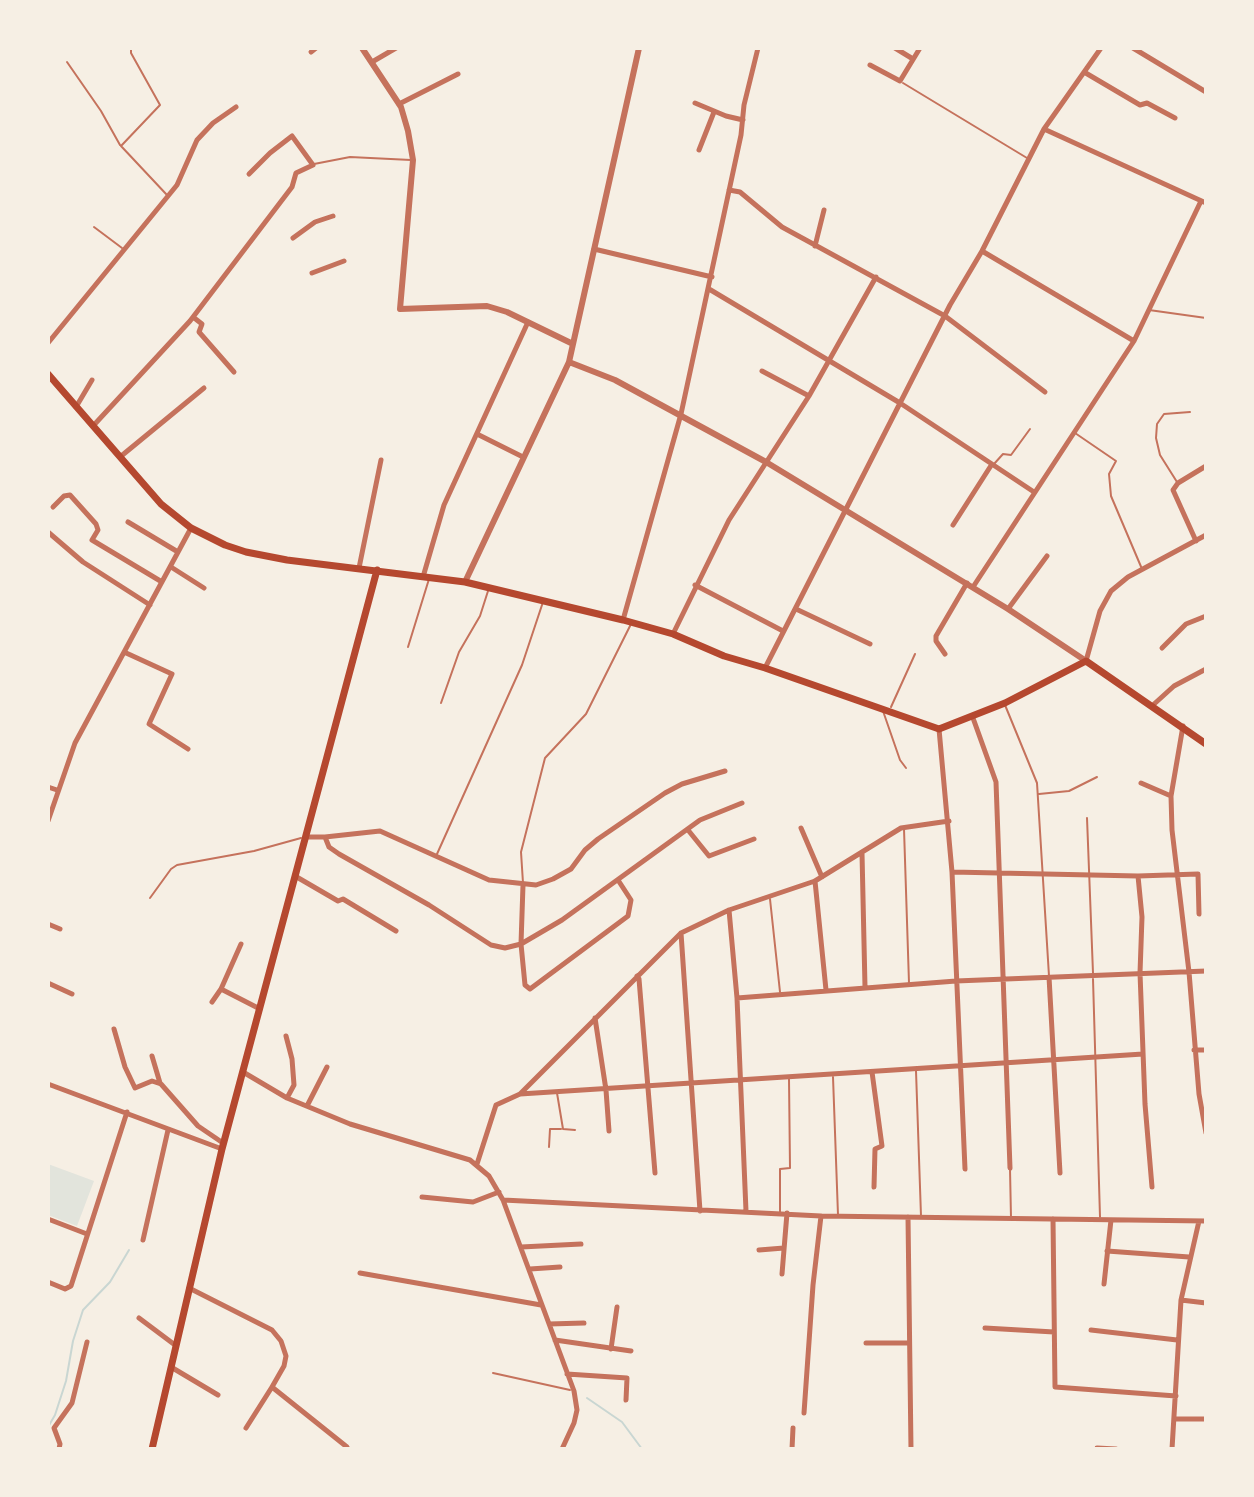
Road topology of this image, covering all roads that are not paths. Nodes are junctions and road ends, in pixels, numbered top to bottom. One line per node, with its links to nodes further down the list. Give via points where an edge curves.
1 (131, 48): 25 (lane, via 160,105)
2 (362, 48): 12 (street)
3 (396, 48): 12 (street)
4 (639, 48): 39 (street)
5 (758, 48): 23 (street)
6 (895, 48): 10 (street)
7 (920, 48): 10 (street)
8 (1101, 48): 14 (street)
9 (1133, 48): 17 (street)
10 (913, 59): 16 (street)
11 (67, 62): 25 (lane)
12 (372, 62): 19 (street)
13 (870, 65): 16 (street)
14 (1084, 72): 22 (street, via 1140,105 1147,103); 24 (street)
15 (458, 74): 19 (street)
16 (900, 81): 27 (lane)
17 (1206, 92)
18 (695, 103): 21 (street)
19 (399, 104): 28 (street)
20 (236, 107): 32 (street, via 213,123 192,150)
21 (714, 112): 23 (street); 26 (street)
22 (1175, 118)
23 (743, 120): 31 (street)
24 (1044, 129): 27 (street); 33 (street)
25 (121, 146): 32 (lane)
26 (699, 150)
27 (1028, 159): 41 (street)
28 (413, 160): 29 (lane, via 350,157); 51 (street, via 400,309 487,306)
29 (313, 165): 30 (street, via 292,136); 49 (street, via 296,173 292,187)
30 (249, 174)
31 (729, 190): 38 (street, via 740,192); 44 (street)
32 (168, 196): 40 (street)
33 (1204, 202): 47 (street)
34 (824, 210): 38 (street)
35 (333, 216): 37 (street)
36 (94, 227): 40 (lane)
37 (293, 238)
38 (815, 246): 45 (street)
39 (594, 249): 44 (street); 54 (street)
40 (124, 250): 53 (street)
41 (982, 251): 48 (street); 52 (street)
42 (344, 261): 43 (street)
43 (312, 273)
44 (712, 277): 46 (street)
45 (876, 277): 48 (street); 55 (street)
46 (709, 289): 55 (street); 67 (street)
47 (1148, 309): 50 (lane); 52 (street)
48 (945, 316): 62 (street); 64 (street)
49 (193, 317): 58 (street, via 202,324 199,332); 68 (street)
50 (1206, 318)
51 (528, 322): 54 (street); 71 (street)
52 (1134, 341): 70 (street)
53 (48, 343)
54 (573, 344): 56 (street)
55 (829, 360): 63 (street); 64 (street)
56 (569, 362): 67 (street); 72 (street)
57 (762, 371): 63 (street)
58 (234, 372)
59 (48, 374): 65 (main road)
60 (92, 380): 65 (street)
61 (204, 388): 73 (street)
62 (1045, 392)
63 (809, 396): 75 (street)
64 (900, 403): 76 (street); 81 (street)
65 (76, 407): 68 (main road)
66 (1190, 412): 78 (lane, via 1164,414 1156,431 1160,455)
67 (681, 414): 75 (street); 106 (street)
68 (93, 427): 73 (main road)
69 (1030, 429): 76 (lane, via 1011,455 1003,454)
70 (1075, 432): 79 (street); 92 (lane, via 1116,461 1109,474 1111,496)
71 (477, 434): 72 (street); 94 (street, via 444,505)
72 (523, 457): 96 (street)
73 (119, 458): 84 (main road)
74 (381, 460): 91 (street)
75 (766, 462): 81 (street); 97 (street)
76 (992, 464): 79 (street); 83 (street)
77 (1206, 466): 78 (street)
78 (1178, 483): 87 (street, via 1174,493)
79 (1034, 492): 98 (street)
80 (53, 507): 95 (street, via 70,495 96,524 92,540)
81 (846, 509): 98 (street); 103 (street)
82 (128, 522): 88 (street)
83 (953, 525)
84 (191, 528): 88 (street); 91 (main road, via 246,552)
85 (48, 532): 102 (street, via 83,562)
86 (1206, 535): 87 (street)
87 (1196, 541): 92 (street)
88 (178, 552): 90 (street)
89 (1047, 556): 104 (street)
90 (171, 567): 95 (street); 100 (street)
91 (359, 568): 93 (main road)
92 (1142, 569): 115 (street, via 1111,591)
93 (377, 570): 94 (main road); 142 (main road)
94 (426, 577): 96 (main road); 110 (lane)
95 (162, 582): 102 (street)
96 (465, 582): 99 (main road)
97 (695, 585): 107 (street); 108 (street)
98 (970, 585): 104 (street); 114 (street, via 936,636)
99 (490, 587): 101 (main road); 118 (lane)
100 (204, 588)
101 (543, 601): 106 (main road); 146 (lane, via 522,665)
102 (150, 605): 112 (street)
103 (796, 609): 107 (street); 109 (street)
104 (1008, 609): 115 (street)
105 (1206, 616): 111 (street, via 1186,624)
106 (628, 621): 108 (main road); 157 (lane, via 586,714 545,758 521,852)
107 (783, 631): 116 (street)
108 (673, 634): 116 (main road)
109 (870, 644)
110 (408, 647)
111 (1162, 648)
112 (124, 652): 126 (street, via 172,674 149,724); 132 (street, via 75,743)
113 (915, 654): 121 (lane)
114 (945, 654)
115 (1086, 661): 119 (main road); 120 (main road)
116 (765, 668): 121 (main road)
117 (1206, 669): 120 (street)
118 (441, 703)
119 (1005, 703): 122 (main road); 133 (lane)
120 (1153, 705): 123 (main road)
121 (886, 711): 124 (main road); 127 (lane)
122 (973, 718): 124 (main road); 148 (street, via 996,782)
123 (1183, 726): 125 (main road); 134 (street)
124 (939, 729): 138 (street)
125 (1205, 740)
126 (188, 749)
127 (906, 768)
128 (725, 771): 157 (street, via 682,784 598,839 571,869 536,885)
129 (1097, 777): 133 (lane, via 1069,791)
130 (1141, 783): 134 (street)
131 (48, 787): 132 (street)
132 (57, 790): 137 (street)
133 (1038, 794): 150 (lane)
134 (1171, 796): 149 (street)
135 (742, 803): 141 (street)
136 (1087, 818): 151 (lane)
137 (48, 821)
138 (949, 821): 139 (street); 147 (street)
139 (904, 827): 145 (street); 177 (lane)
140 (801, 828): 154 (street)
141 (688, 830): 144 (street, via 712,857); 155 (street)
142 (306, 837): 143 (street); 152 (main road); 159 (lane, via 177,865)
143 (325, 837): 146 (street, via 380,831); 167 (street, via 339,854 491,945)
144 (754, 839)
145 (862, 853): 154 (street); 178 (street)
146 (436, 855): 157 (street, via 489,880)
147 (952, 872): 148 (street); 175 (street)
148 (999, 873): 150 (street); 174 (street)
149 (1178, 873): 153 (street); 161 (street, via 1198,874); 169 (street)
150 (1043, 874): 151 (street); 173 (lane)
151 (1088, 875): 153 (street); 171 (lane)
152 (295, 876): 164 (street); 185 (main road)
153 (1138, 876): 170 (street)
154 (822, 877): 156 (street)
155 (618, 880): 167 (street); 167 (street, via 631,900 628,916 530,989 525,985)
156 (815, 881): 158 (street); 180 (street)
157 (523, 885): 167 (street)
158 (769, 895): 160 (street); 181 (lane)
159 (150, 898)
160 (729, 910): 165 (street); 183 (street)
161 (1199, 914)
162 (48, 924): 163 (street)
163 (60, 929)
164 (396, 931)
165 (681, 933): 172 (street); 206 (street)
166 (241, 944): 179 (street)
167 (521, 944)
168 (1206, 971): 169 (street)
169 (1189, 972): 170 (street); 189 (street)
170 (1140, 973): 171 (street); 191 (street)
171 (1093, 975): 173 (street); 193 (lane)
172 (637, 976): 186 (street); 207 (street)
173 (1049, 977): 174 (street); 194 (street)
174 (1004, 979): 175 (street); 195 (street)
175 (956, 981): 177 (street); 196 (street)
176 (48, 983): 182 (street)
177 (909, 984): 178 (street)
178 (865, 987): 180 (street)
179 (221, 989): 184 (street); 185 (street)
180 (826, 990): 181 (street)
181 (780, 993): 183 (street)
182 (72, 994)
183 (737, 998): 203 (street)
184 (212, 1002)
185 (260, 1009): 199 (main road)
186 (595, 1018): 208 (street); 210 (street)
187 (114, 1029): 205 (street, via 135,1088 152,1081)
188 (286, 1036): 211 (street, via 294,1085)
189 (1194, 1050): 190 (street); 218 (street)
190 (1206, 1050)
191 (1143, 1054): 193 (street); 227 (street)
192 (152, 1056): 205 (street)
193 (1095, 1057): 194 (street); 241 (lane)
194 (1053, 1060): 195 (street); 225 (street)
195 (1008, 1063): 196 (street); 222 (street)
196 (961, 1066): 198 (street); 223 (street)
197 (327, 1067): 212 (street)
198 (916, 1069): 200 (street); 237 (lane)
199 (243, 1072): 211 (street); 219 (main road)
200 (872, 1072): 201 (street); 226 (street, via 882,1146 875,1149)
201 (833, 1075): 202 (street); 235 (lane)
202 (789, 1078): 203 (street); 233 (lane, via 790,1168 780,1169)
203 (740, 1081): 206 (street); 232 (street)
204 (48, 1084): 213 (street)
205 (161, 1084): 219 (street)
206 (691, 1084): 207 (street); 231 (street)
207 (648, 1087): 208 (street); 224 (street)
208 (606, 1090): 209 (street); 217 (street)
209 (557, 1092): 210 (street); 214 (lane)
210 (520, 1094): 221 (street, via 496,1105)
211 (287, 1098): 212 (street)
212 (307, 1106): 221 (street)
213 (127, 1112): 215 (street); 244 (street)
214 (563, 1129): 216 (lane); 220 (lane, via 550,1129)
215 (168, 1130): 219 (street); 245 (street)
216 (575, 1130)
217 (609, 1131)
218 (1206, 1133)
219 (223, 1146): 258 (main road)
220 (549, 1147)
221 (477, 1164): 228 (street)
222 (1010, 1168): 239 (lane)
223 (965, 1169)
224 (655, 1173)
225 (1060, 1173)
226 (874, 1187)
227 (1152, 1187)
228 (499, 1192): 229 (street, via 473,1202); 230 (street)
229 (422, 1197)
230 (503, 1200): 231 (street); 247 (street)
231 (700, 1211): 232 (street)
232 (746, 1211): 233 (street)
233 (784, 1213): 234 (street); 248 (street)
234 (821, 1216): 235 (street); 285 (street)
235 (838, 1216): 236 (street)
236 (908, 1217): 237 (street); 273 (street)
237 (921, 1217): 239 (street)
238 (48, 1219): 244 (street)
239 (1011, 1219): 240 (street)
240 (1053, 1219): 241 (street); 268 (street)
241 (1101, 1219): 242 (street)
242 (1111, 1220): 243 (street); 250 (street)
243 (1202, 1221): 251 (street)
244 (87, 1234): 256 (street, via 71,1286)
245 (143, 1240)
246 (581, 1244): 247 (street)
247 (521, 1247): 253 (street)
248 (784, 1248): 249 (street); 255 (street)
249 (759, 1250)
250 (1107, 1251): 251 (street); 257 (street)
251 (1189, 1257): 259 (street)
252 (560, 1267): 253 (street)
253 (530, 1269): 261 (street)
254 (360, 1273): 261 (street)
255 (782, 1274)
256 (48, 1282)
257 (1104, 1284)
258 (189, 1288): 274 (main road); 280 (street, via 272,1330 286,1356)
259 (1181, 1300): 260 (street); 270 (street)
260 (1206, 1303)
261 (541, 1305): 265 (street)
262 (617, 1307): 275 (street)
263 (139, 1318): 274 (street)
264 (584, 1323): 265 (street)
265 (549, 1324): 269 (street)
266 (985, 1328): 268 (street)
267 (1091, 1330): 270 (street)
268 (1054, 1332): 283 (street, via 1055,1387)
269 (555, 1340): 275 (street); 279 (street)
270 (1177, 1340): 283 (street)
271 (87, 1342): 292 (street, via 72,1403 54,1428)
272 (866, 1343): 273 (street)
273 (909, 1343): 296 (street)
274 (175, 1345): 277 (main road)
275 (611, 1349): 276 (street)
276 (631, 1351)
277 (171, 1367): 282 (street); 293 (main road)
278 (493, 1373): 281 (lane)
279 (567, 1374): 281 (street); 284 (street, via 627,1378)
280 (272, 1387): 288 (street); 290 (street)
281 (574, 1391): 294 (street, via 577,1410)
282 (218, 1395)
283 (1176, 1396): 286 (street)
284 (626, 1400)
285 (804, 1413)
286 (1175, 1419): 287 (street); 298 (street)
287 (1206, 1419)
288 (246, 1428)
289 (793, 1428): 295 (street)
290 (347, 1447)
291 (1097, 1448): 297 (street)
292 (59, 1449)
293 (152, 1449)
294 (562, 1449)
295 (792, 1449)
296 (911, 1449)
297 (1116, 1449)
298 (1172, 1449)

